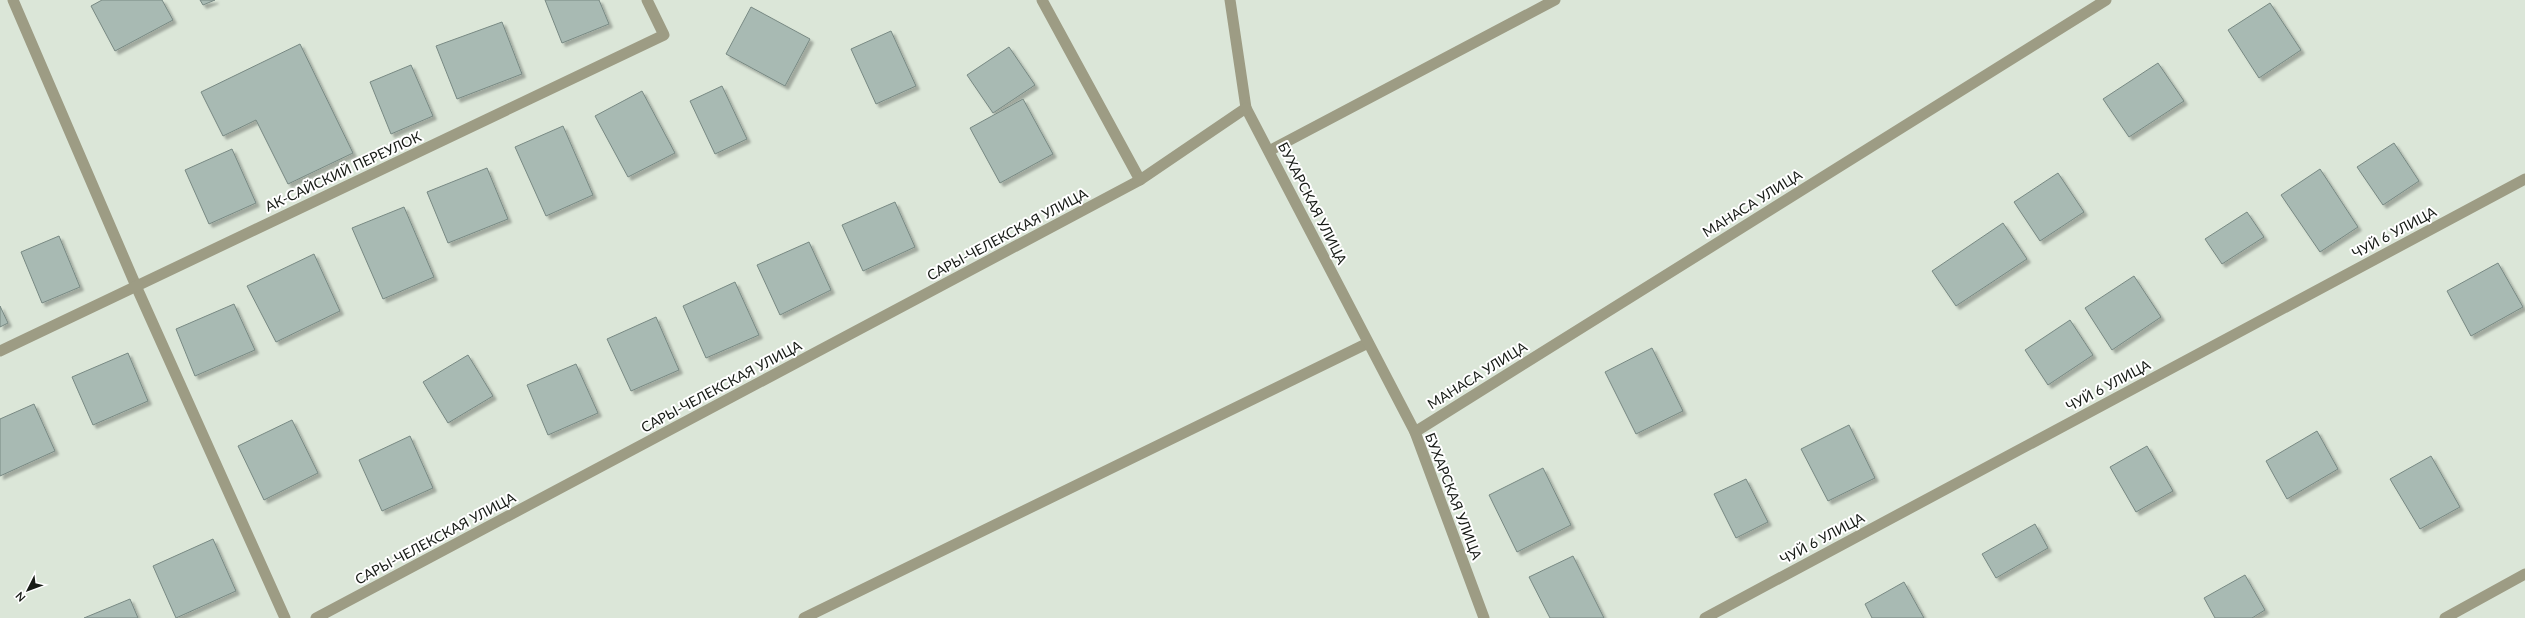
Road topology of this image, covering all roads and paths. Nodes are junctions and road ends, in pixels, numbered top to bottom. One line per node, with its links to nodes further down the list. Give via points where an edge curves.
1 (13, 0): 11 (street)
2 (647, 0): 11 (street, АК-САЙСКИЙ ПЕРЕУЛОК, via 664,35)
3 (1042, 0): 10 (street)
4 (1230, 0): 7 (street, БУХАРСКАЯ УЛИЦА)
5 (1555, 0): 8 (street)
6 (2106, 0): 14 (street, МАНАСА УЛИЦА)
7 (1246, 108): 8 (street, БУХАРСКАЯ УЛИЦА); 10 (street)
8 (1269, 151): 12 (street, БУХАРСКАЯ УЛИЦА)
9 (2525, 179): 20 (street, ЧУЙ 6 УЛИЦА)
10 (1140, 180): 17 (street, САРЫ-ЧЕЛЕКСКАЯ УЛИЦА)
11 (136, 286): 13 (street, АК-САЙСКИЙ ПЕРЕУЛОК); 16 (street)
12 (1368, 343): 14 (street, БУХАРСКАЯ УЛИЦА); 18 (street)
13 (0, 351)
14 (1415, 432): 19 (street, БУХАРСКАЯ УЛИЦА)
15 (2525, 574): 21 (street)
16 (285, 618)
17 (316, 618)
18 (804, 618)
19 (1484, 618)
20 (1705, 618)
21 (2445, 618)

